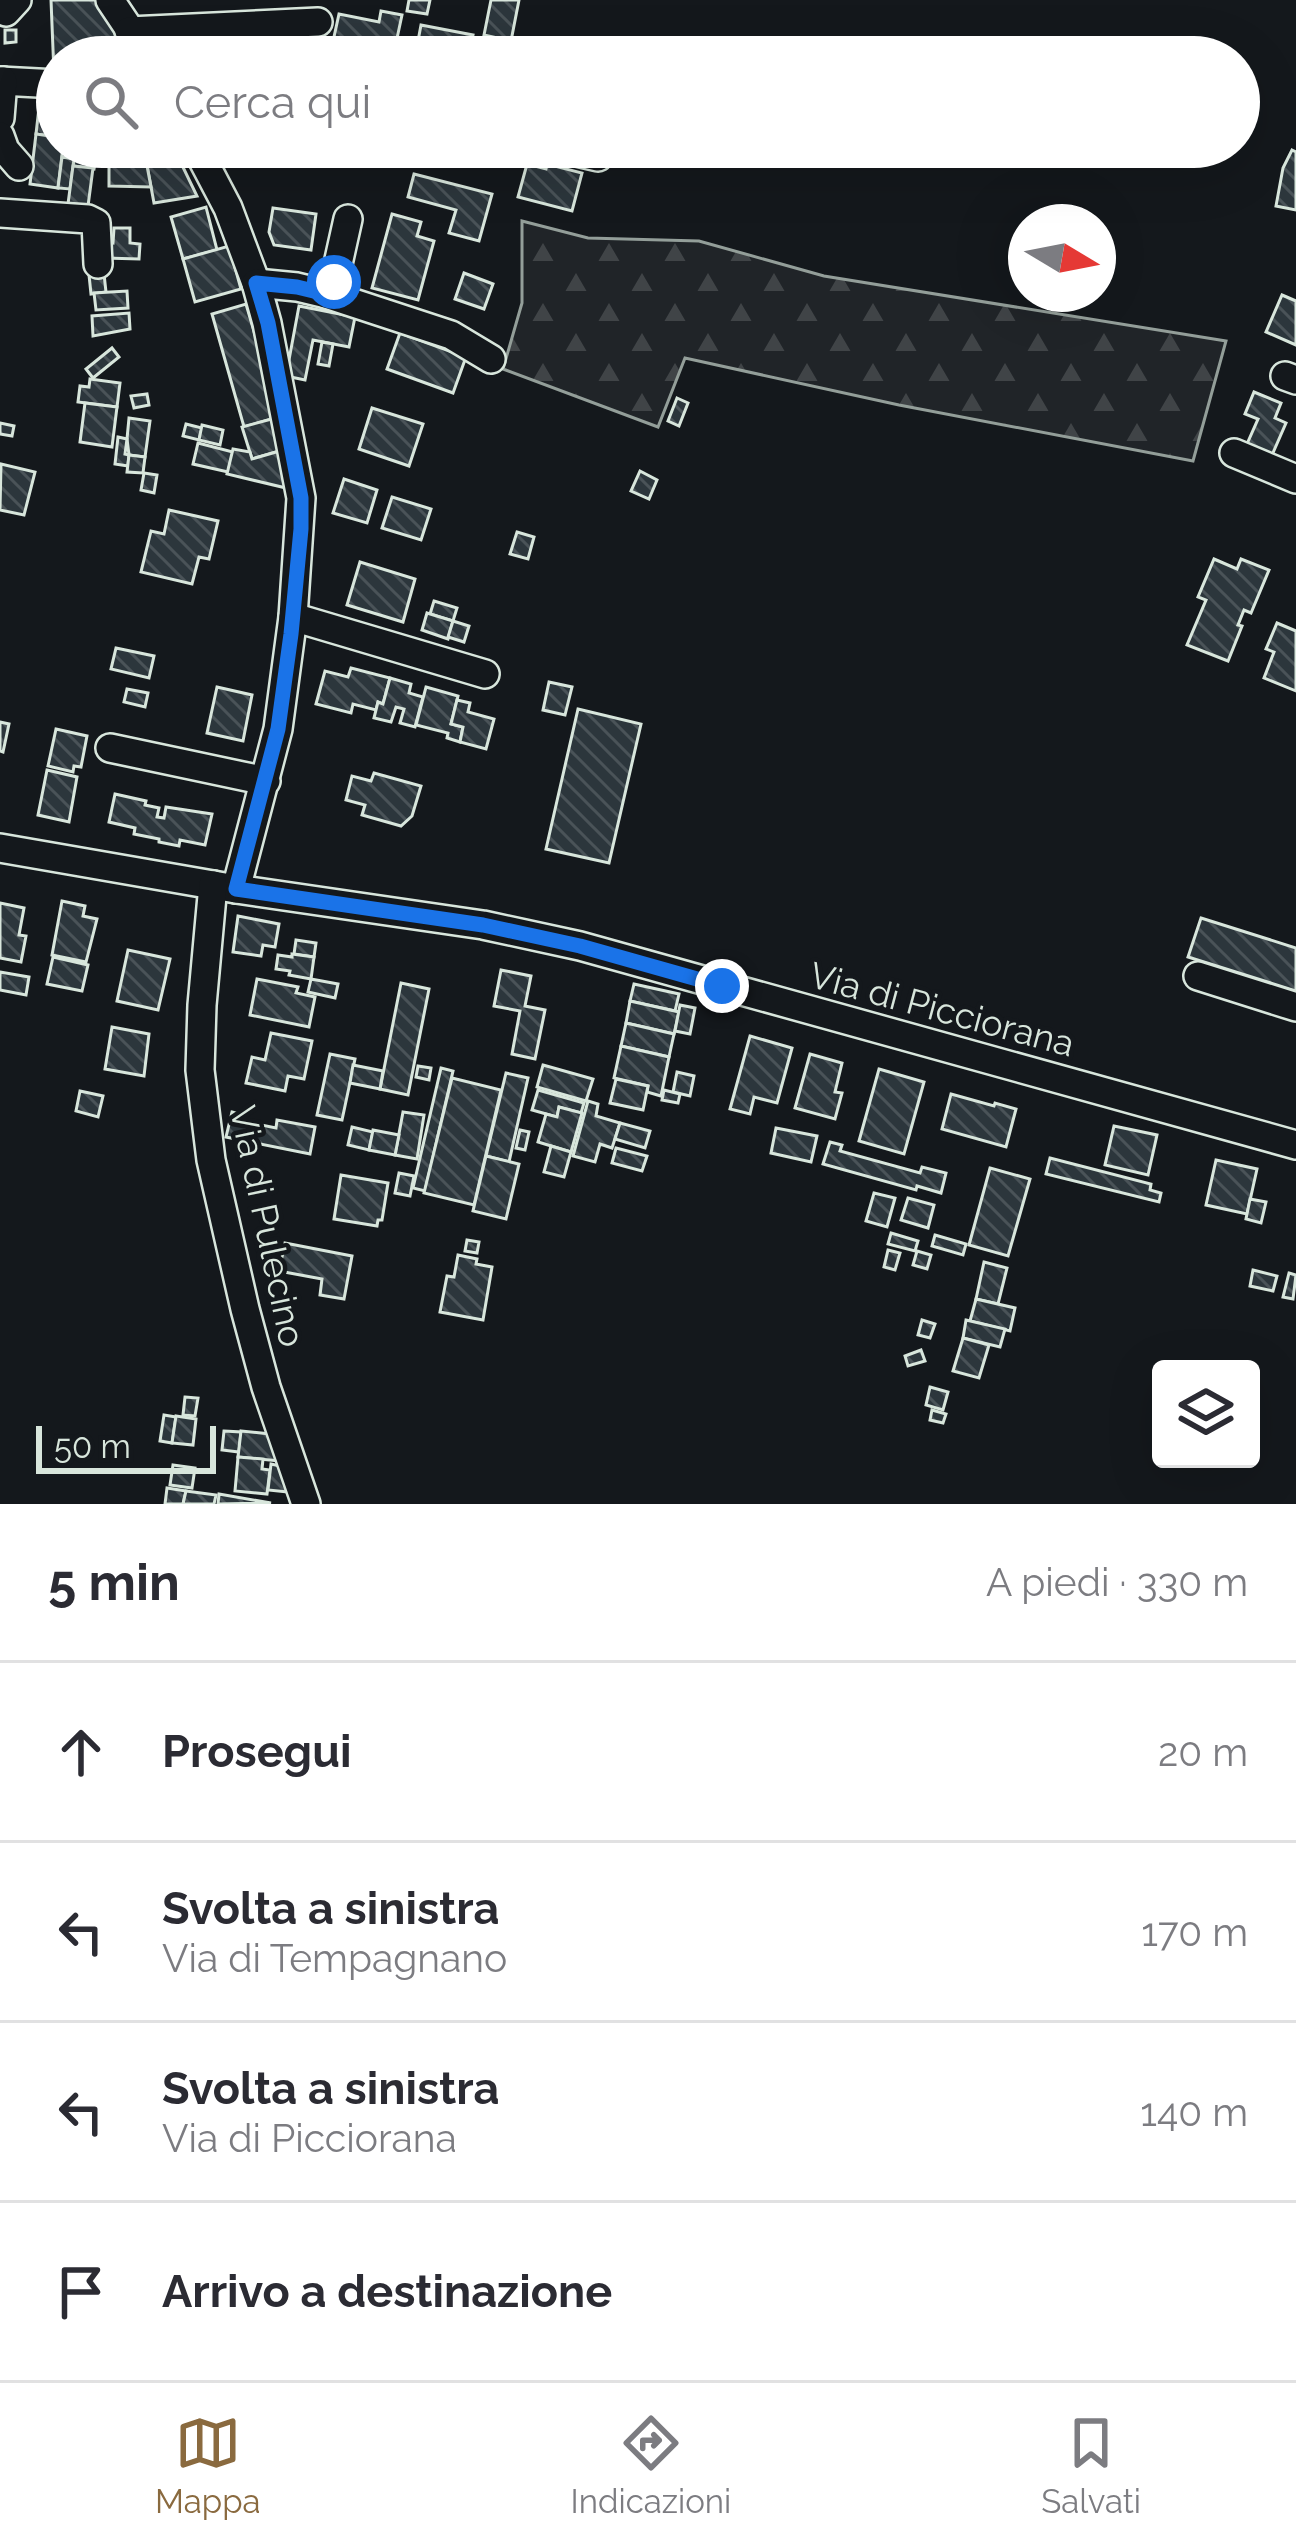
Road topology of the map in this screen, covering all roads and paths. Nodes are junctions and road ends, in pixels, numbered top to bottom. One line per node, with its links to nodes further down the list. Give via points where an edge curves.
1 (17, 0): 3 (street)
2 (110, 0): 5 (street)
3 (0, 8)
4 (318, 22): 6 (street)
5 (134, 36)
6 (219, 36)
7 (1, 81): 8 (street); 9 (street)
8 (36, 83)
9 (0, 118)
10 (0, 136): 11 (street)
11 (19, 166)
12 (207, 168): 16 (street, Via di Pulecino)
13 (0, 213): 15 (street, via 96,223)
14 (348, 219): 17 (street)
15 (98, 264)
16 (256, 283): 17 (street); 21 (street, Via di Pulecino, via 301,498)
17 (326, 294): 18 (street, via 451,335)
18 (491, 359)
19 (1234, 453): 20 (street)
20 (1296, 479)
21 (293, 617): 22 (street); 24 (street, Via di Pulecino)
22 (484, 674)
23 (110, 748): 24 (street)
24 (266, 781): 26 (street, Via di Pulecino)
25 (0, 848): 26 (street, Via di Picciorana)
26 (225, 887): 29 (street, Via di Picciorana, via 580,946); 30 (street, Via di Pulecino, via 202,1005 211,1160 266,1388)
27 (1198, 976): 28 (street)
28 (1296, 1007)
29 (1296, 1144)
30 (306, 1504)

